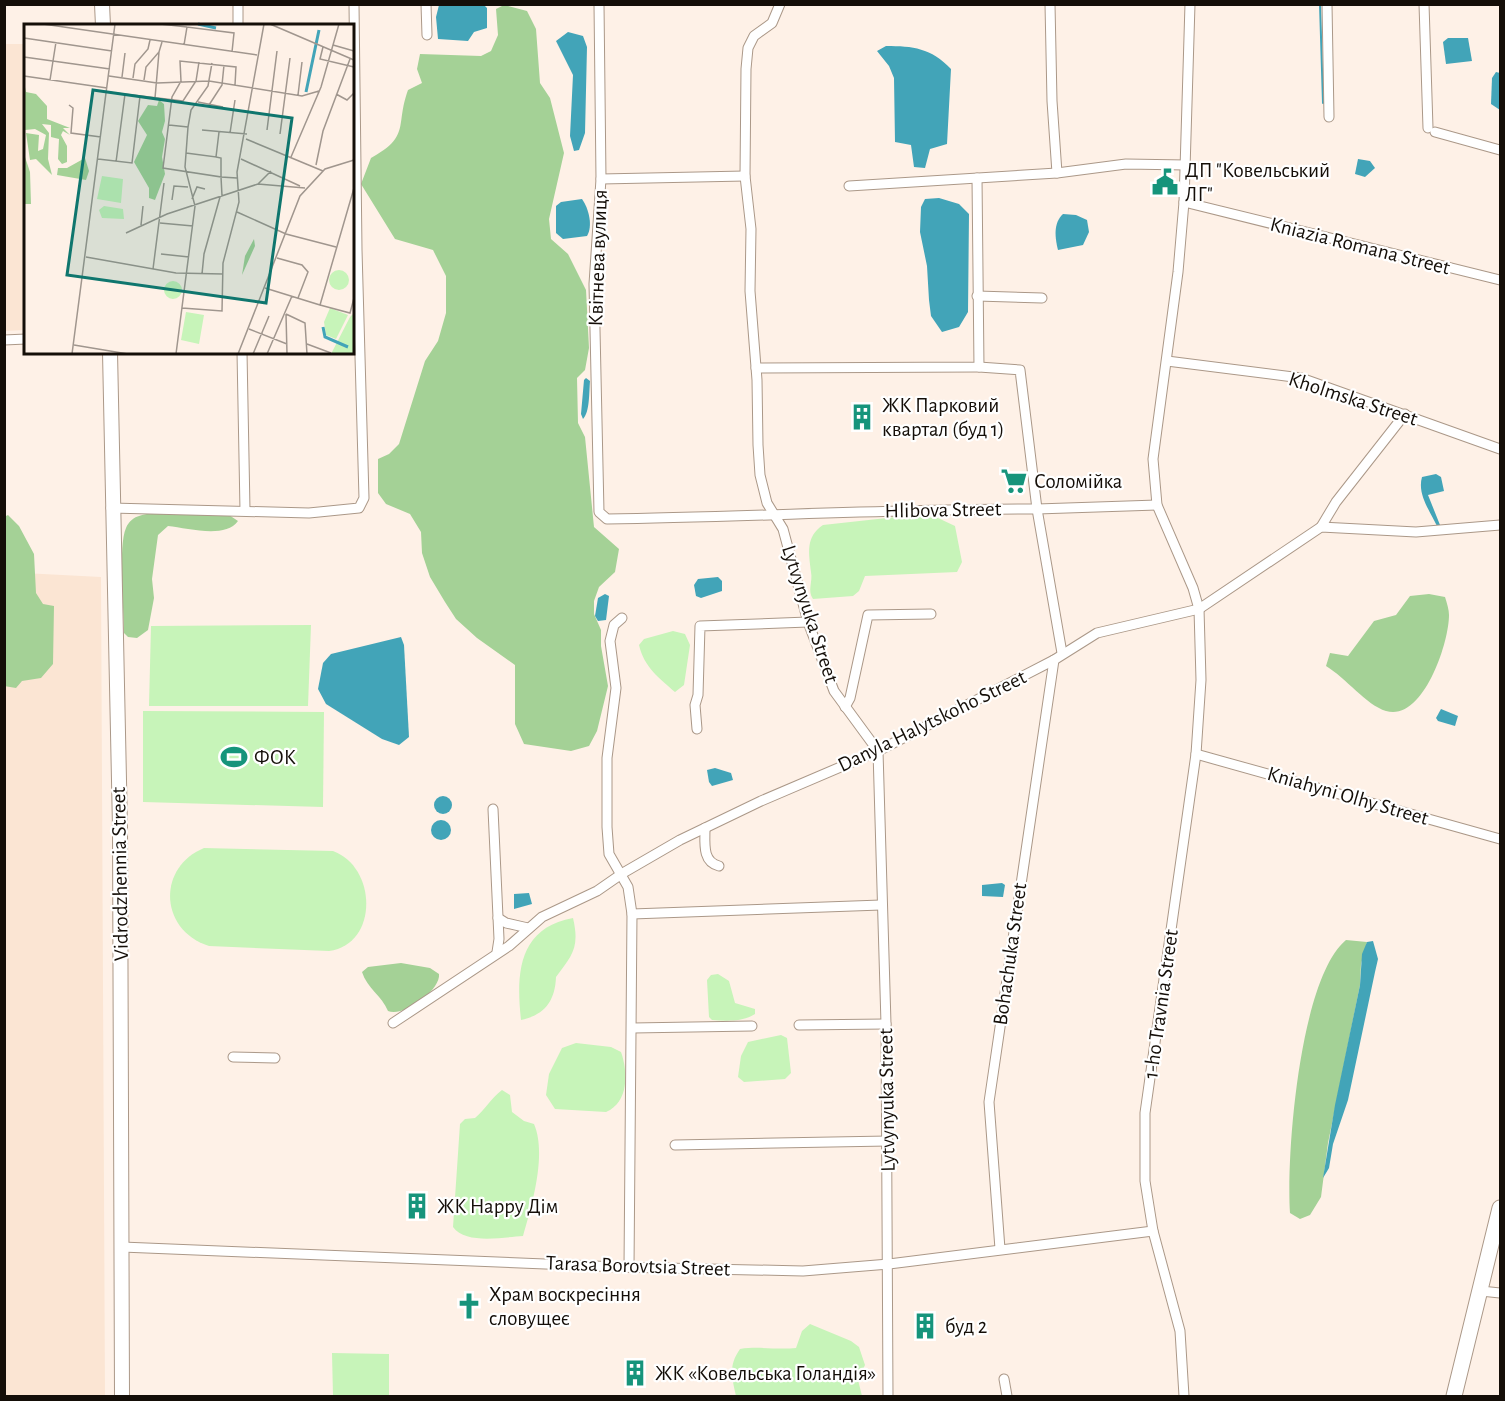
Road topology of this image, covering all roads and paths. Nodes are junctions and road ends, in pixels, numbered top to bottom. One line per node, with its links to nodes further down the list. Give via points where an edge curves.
1 (102, 4): 11 (street)
2 (238, 4): 12 (street)
3 (354, 4): 38 (street, via 364,498 359,508 309,513)
4 (426, 4): 13 (street)
5 (599, 4): 20 (street, Квітнева вулиця)
6 (780, 4): 18 (street, Lytvynyuka Street, via 772,23 754,36 748,48)
7 (1050, 4): 17 (street)
8 (1190, 4): 16 (street)
9 (1327, 4): 14 (street)
10 (1424, 4): 15 (street, via 1432,130)
11 (103, 24)
12 (238, 24)
13 (427, 35)
14 (1329, 117)
15 (1500, 150)
16 (1186, 165): 17 (street, via 1126,164); 22 (street)
17 (1057, 173): 19 (street)
18 (745, 176): 20 (street); 32 (street, Lytvynyuka Street)
19 (977, 178): 21 (street); 24 (street)
20 (601, 179): 39 (street, Квітнева вулиця, via 594,284)
21 (849, 186)
22 (1184, 202): 23 (street, Kniazia Romana Street); 30 (street)
23 (1500, 280)
24 (977, 296): 25 (street); 31 (street)
25 (1042, 298)
26 (24, 339): 27 (street)
27 (4, 340)
28 (110, 354): 36 (street, Vidrodzhennia Street)
29 (243, 354): 38 (street)
30 (1167, 361): 33 (street, Kholmska Street, via 1301,378); 35 (street, via 1153,459)
31 (979, 367): 32 (street); 37 (street, via 1020,370)
32 (756, 368): 40 (street, Lytvynyuka Street, via 760,476)
33 (1405, 414): 34 (street, Kholmska Street); 42 (street)
34 (1500, 449)
35 (1157, 505): 37 (street, Hlibova Street); 43 (street)
36 (111, 508): 38 (street); 74 (street, Vidrodzhennia Street, via 120,828)
37 (1037, 509): 40 (street, Hlibova Street, via 890,509); 47 (street)
38 (245, 510)
39 (599, 512): 40 (street, Hlibova Street, via 607,519)
40 (774, 516): 46 (street, Lytvynyuka Street, via 783,529)
41 (1500, 525): 42 (street, via 1416,532)
42 (1321, 527): 43 (street, Danyla Halytskoho Street)
43 (1199, 609): 47 (street, Danyla Halytskoho Street, via 1097,633); 52 (street, 1-ho Travnia Street, via 1201,680)
44 (931, 614): 49 (street, via 868,615)
45 (622, 618): 57 (street, via 614,625 610,641 616,688 607,758 609,854)
46 (808, 622): 49 (street, Lytvynyuka Street, via 834,691); 50 (street, via 700,626)
47 (1062, 653): 48 (street, Danyla Halytskoho Street)
48 (1054, 660): 51 (street, Danyla Halytskoho Street); 75 (street, Bohachuka Street, via 989,1102)
49 (845, 707): 51 (street, Lytvynyuka Street)
50 (697, 729)
51 (878, 751): 54 (street, Danyla Halytskoho Street); 58 (street, Lytvynyuka Street)
52 (1196, 754): 55 (street, Kniahyni Olhy Street); 73 (street, 1-ho Travnia Street, via 1145,1113 1145,1181)
53 (493, 809): 60 (street)
54 (705, 828): 56 (street, via 707,859); 57 (street, Danyla Halytskoho Street)
55 (1500, 839)
56 (719, 866)
57 (622, 873): 59 (street); 61 (street, Danyla Halytskoho Street)
58 (881, 906): 59 (street); 64 (street, Lytvynyuka Street)
59 (632, 914): 67 (street)
60 (498, 918): 61 (street); 62 (street)
61 (528, 928): 62 (street, Danyla Halytskoho Street)
62 (497, 952): 63 (street, Danyla Halytskoho Street)
63 (393, 1023)
64 (886, 1024): 65 (street); 70 (street, Lytvynyuka Street)
65 (799, 1025)
66 (752, 1026): 67 (street)
67 (633, 1028): 77 (street)
68 (233, 1058): 69 (street)
69 (275, 1058)
70 (888, 1140): 71 (street); 76 (street, Lytvynyuka Street)
71 (675, 1145)
72 (1500, 1208): 78 (main road)
73 (1152, 1231): 75 (street, Tarasa Borovtsia Street); 84 (street, 1-ho Travnia Street, via 1180,1331)
74 (122, 1247): 77 (street, Tarasa Borovtsia Street); 81 (street, Vidrodzhennia Street)
75 (1000, 1249): 76 (street, Tarasa Borovtsia Street)
76 (889, 1264): 77 (street, Tarasa Borovtsia Street, via 803,1271); 82 (street, Lytvynyuka Street)
77 (629, 1267)
78 (1481, 1290): 79 (street); 85 (main road)
79 (1500, 1293)
80 (1004, 1379): 83 (street)
81 (122, 1396)
82 (888, 1396)
83 (1007, 1396)
84 (1184, 1396)
85 (1454, 1396)

